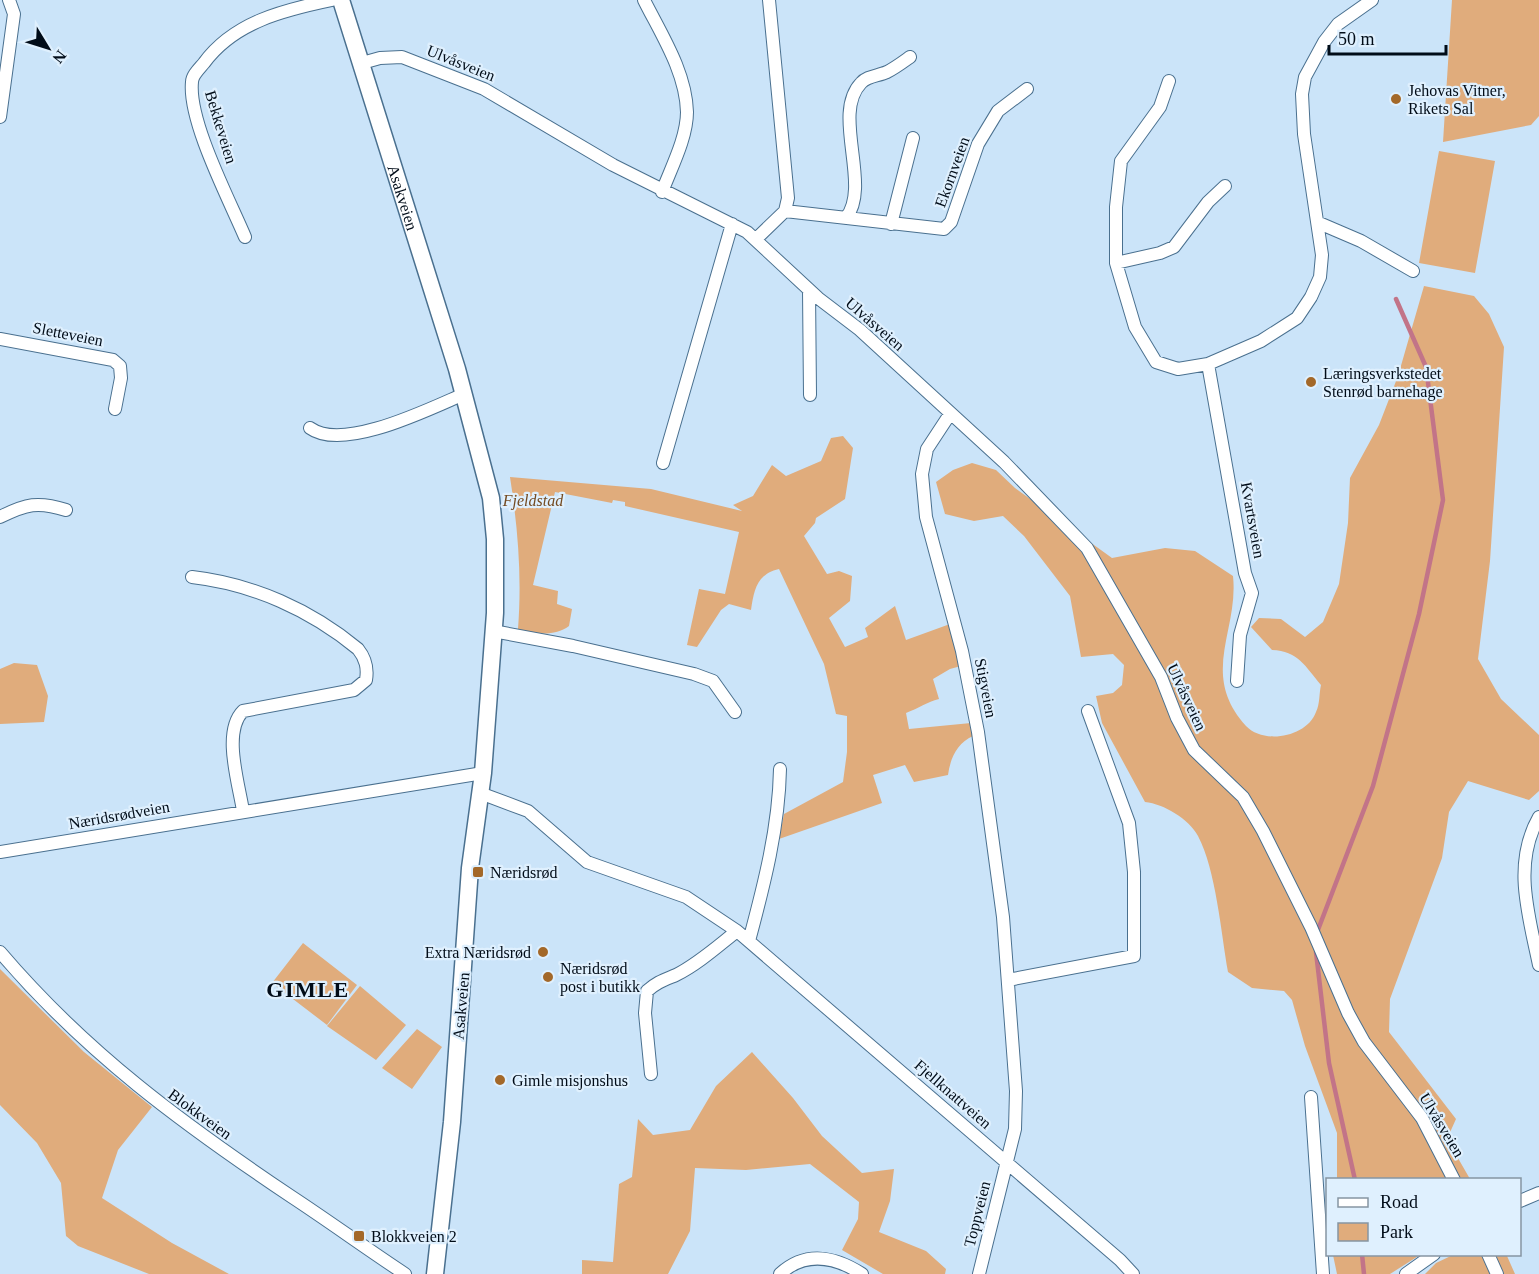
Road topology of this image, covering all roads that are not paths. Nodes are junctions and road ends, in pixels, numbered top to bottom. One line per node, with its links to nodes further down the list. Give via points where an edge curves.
1 (9, 0): 11 (street, via 14,14)
2 (332, 0): 20 (street, Bekkeveien, via 292,8 238,31 210,54 192,79 193,99 207,151)
3 (342, 0): 8 (main road, Asakveien)
4 (644, 0): 14 (street, via 682,83 687,113)
5 (769, 0): 15 (street, via 789,198)
6 (1372, 0): 17 (street, via 1338,24 1305,77 1304,134)
7 (910, 57): 16 (street, via 887,72 864,80 854,91 850,109 854,203)
8 (362, 63): 14 (street, Ulvåsveien, via 402,57 474,84); 27 (main road, Asakveien)
9 (1169, 81): 22 (street, via 1160,107 1121,161)
10 (1027, 89): 19 (street, Ekornveien, via 998,111 978,144 951,222 944,229)
11 (0, 117)
12 (913, 138): 19 (street)
13 (1226, 186): 22 (street, via 1208,202 1174,247)
14 (662, 192): 18 (street, Ulvåsveien)
15 (785, 211): 16 (street, Ekornveien); 21 (street)
16 (846, 218): 19 (street, Ekornveien)
17 (1319, 223): 23 (street, via 1361,241); 26 (street, via 1320,277 1297,318 1261,340)
18 (732, 224): 21 (street, Ulvåsveien); 32 (street)
19 (891, 224)
20 (245, 237)
21 (756, 239): 24 (street, Ulvåsveien)
22 (1116, 263): 26 (street, via 1135,327 1156,362 1178,369)
23 (1413, 271)
24 (810, 290): 28 (street); 30 (street, Ulvåsveien, via 860,330)
25 (0, 339): 29 (street, Sletteveien, via 113,360 120,366 121,378)
26 (1208, 364): 37 (street, Kvartsveien, via 1245,573 1252,593 1240,634)
27 (464, 394): 31 (street, via 411,417 350,434 320,435); 36 (main road, Asakveien, via 491,498 495,539)
28 (810, 395)
29 (115, 409)
30 (950, 414): 50 (street, Stigveien, via 927,448 922,474 926,517 962,651 978,732); 54 (street, Ulvåsveien, via 1004,462 1088,548 1161,677 1194,750 1243,798 1311,927 1364,1042 1422,1118)
31 (310, 428)
32 (663, 463)
33 (66, 510): 34 (street, via 35,503)
34 (0, 517)
35 (192, 577): 43 (street, via 259,591 297,610 351,644 364,656 368,669 366,680 354,690 243,711 237,717 232,737)
36 (494, 631): 39 (street, via 694,674 712,681); 41 (main road, Asakveien)
37 (1237, 681)
38 (1088, 711): 50 (street, via 1130,823 1134,956)
39 (735, 712)
40 (780, 769): 47 (street, via 780,799)
41 (483, 773): 42 (main road, Asakveien); 43 (street, Næridsrødveien)
42 (480, 794): 46 (street, Fjellknattveien, via 528,811 587,862 690,899); 60 (main road, Asakveien, via 470,868 452,1122)
43 (243, 811): 45 (street, Næridsrødveien)
44 (1539, 818): 49 (street, via 1528,843 1523,880)
45 (0, 852)
46 (737, 931): 47 (street, Fjellknattveien); 51 (street, via 647,991 645,1012)
47 (749, 940): 53 (street, Fjellknattveien)
48 (0, 952): 59 (street, Blokkveien, via 113,1067 145,1094 217,1148)
49 (1539, 965)
50 (1008, 980): 53 (street, Stigveien, via 1016,1091 1015,1129)
51 (651, 1074)
52 (1311, 1097): 65 (street)
53 (1007, 1163): 63 (street, Toppveien); 64 (street, Fjellknattveien)
54 (1453, 1178)
55 (1539, 1193): 56 (street)
56 (1521, 1201)
57 (1431, 1256): 66 (street)
58 (1489, 1256): 67 (street)
59 (405, 1274)
60 (435, 1274)
61 (780, 1274): 62 (street, via 791,1264 812,1257 849,1266)
62 (862, 1274)
63 (979, 1274)
64 (1133, 1274)
65 (1323, 1274)
66 (1406, 1274)
67 (1497, 1274)

